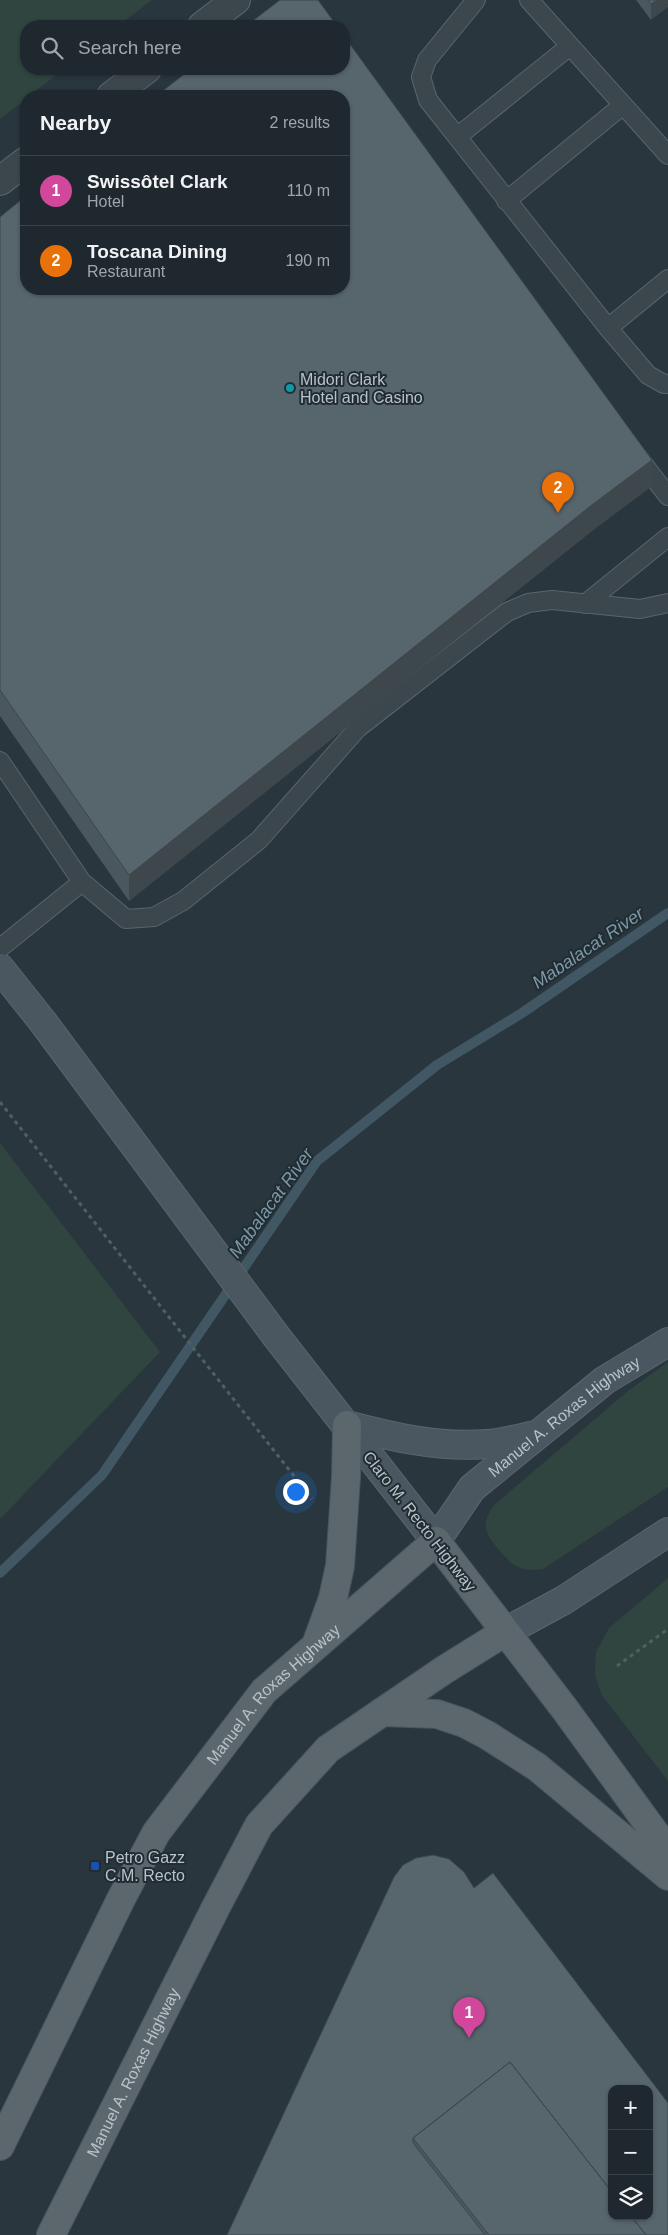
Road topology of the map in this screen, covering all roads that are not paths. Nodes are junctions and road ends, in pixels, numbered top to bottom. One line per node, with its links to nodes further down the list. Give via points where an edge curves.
1 (236, 0): 4 (street)
2 (476, 0): 9 (lane, via 427,60 421,78 428,100)
3 (528, 0): 5 (lane)
4 (210, 20)
5 (570, 46): 8 (lane); 9 (lane)
6 (139, 75): 7 (street)
7 (122, 90)
8 (623, 105): 10 (lane); 13 (lane)
9 (457, 137): 13 (lane)
10 (668, 156)
11 (20, 166): 12 (street)
12 (0, 181)
13 (506, 201): 15 (lane)
14 (668, 279): 15 (lane)
15 (608, 328): 16 (lane, via 648,375)
16 (668, 384)
17 (627, 444): 18 (lane)
18 (668, 496)
19 (668, 536): 21 (lane)
20 (668, 603): 21 (lane, via 640,609)
21 (585, 604): 23 (lane, via 544,601 528,603 507,612 358,728 259,840 183,901 154,917 126,918)
22 (0, 761): 23 (lane)
23 (82, 882): 24 (lane)
24 (0, 948)
25 (0, 968): 27 (main road, Claro M. Recto Highway, via 276,1336)
26 (668, 1342): 28 (main road, Manuel A. Roxas Highway, via 605,1380)
27 (347, 1425): 28 (main road, via 382,1435 434,1443 487,1444); 30 (main road, Claro M. Recto Highway); 32 (main road, via 340,1566 333,1598)
28 (538, 1435): 30 (main road, Manuel A. Roxas Highway, via 472,1488)
29 (668, 1532): 31 (main road, Manuel A. Roxas Highway, via 564,1600)
30 (436, 1541): 31 (main road, Claro M. Recto Highway); 32 (main road, Manuel A. Roxas Highway)
31 (505, 1632): 33 (main road, Manuel A. Roxas Highway); 34 (main road, Claro M. Recto Highway)
32 (315, 1646): 36 (main road, Manuel A. Roxas Highway, via 264,1691 156,1833)
33 (382, 1712): 35 (main road, via 437,1714 495,1739 537,1767); 37 (main road, Manuel A. Roxas Highway, via 328,1749 259,1825)
34 (668, 1851)
35 (668, 1876)
36 (0, 2146)
37 (51, 2235)

